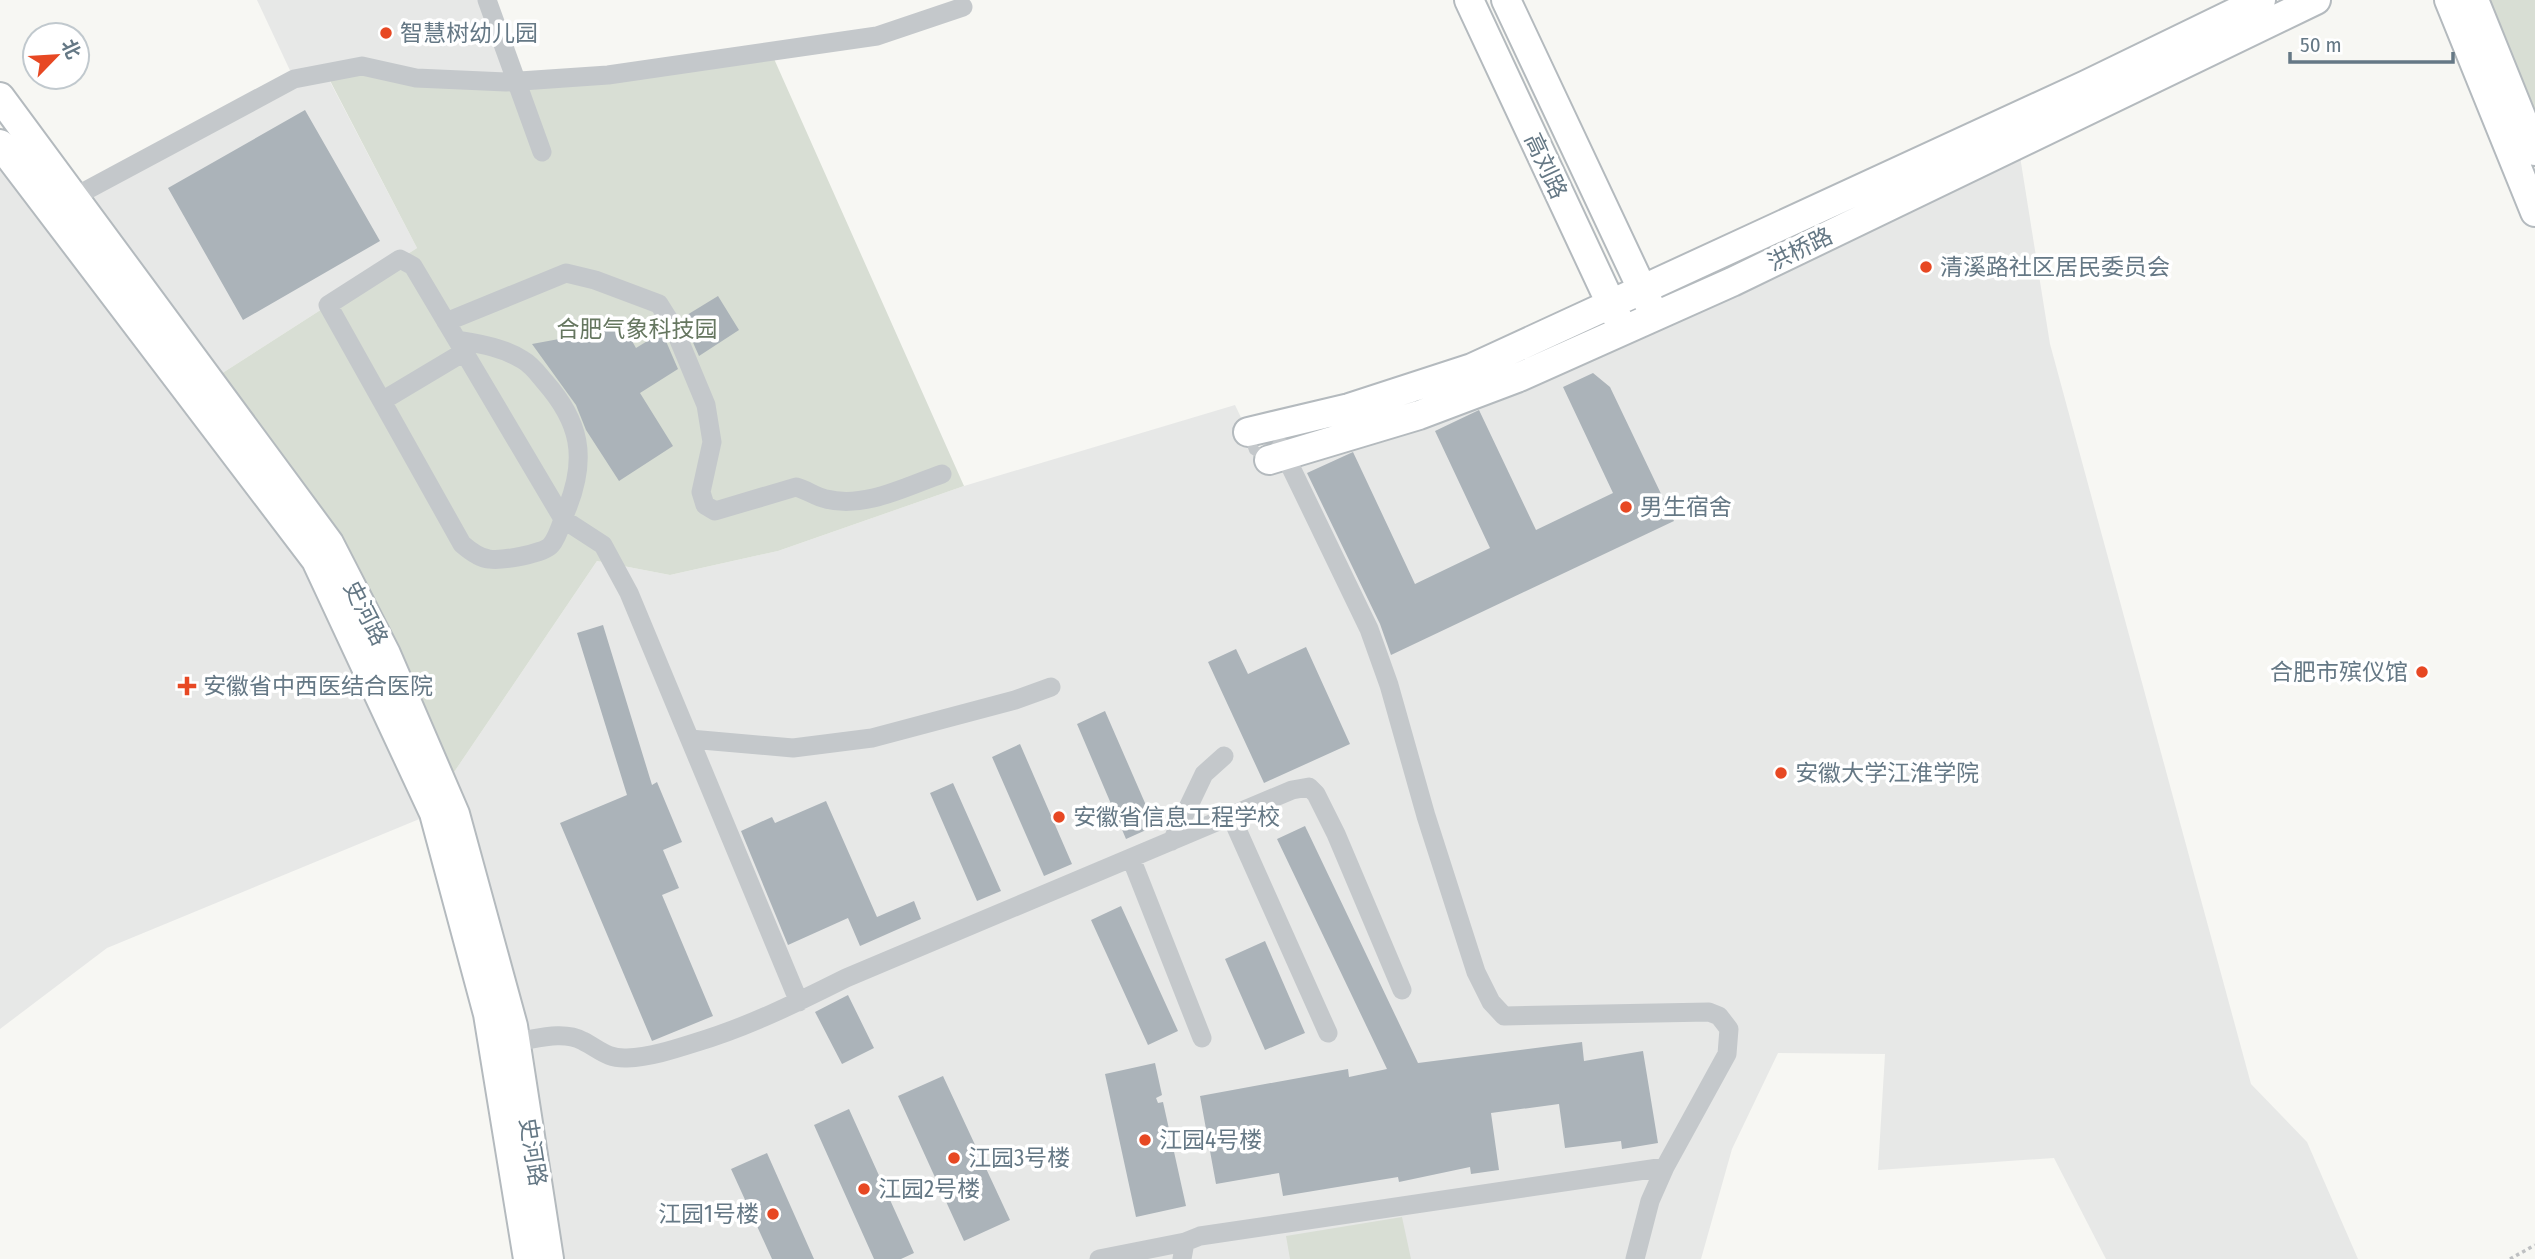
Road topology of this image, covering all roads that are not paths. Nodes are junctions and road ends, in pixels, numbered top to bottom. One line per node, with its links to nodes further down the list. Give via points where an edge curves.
1 (487, 0): 9 (street)
2 (1469, 0): 17 (street, 高刘路)
3 (1506, 0): 16 (street, 高刘路)
4 (2261, 0): 16 (street, 洪桥路)
5 (2316, 0): 18 (street, 洪桥路)
6 (2449, 0): 15 (street)
7 (2474, 0): 12 (street)
8 (963, 6): 9 (street, via 877,36 608,75)
9 (518, 81): 13 (street); 14 (street, via 416,78 362,66 294,79)
10 (0, 97): 14 (street, 史河路)
11 (0, 144): 40 (street, 史河路, via 316,560 433,813 488,1014)
12 (2535, 151)
13 (542, 152)
14 (74, 197): 37 (street, 史河路, via 329,543 386,654 455,814)
15 (2535, 212)
16 (1642, 290): 17 (street, 洪桥路); 18 (street, 高刘路)
17 (1611, 305): 20 (street, 高刘路); 23 (street, 洪桥路, via 1472,368 1349,408)
18 (1655, 317): 20 (street, 洪桥路)
19 (446, 322): 21 (street); 22 (street, via 413,267 400,259 328,305); 25 (street, via 566,273 659,304 706,405 712,442 701,492 705,505 715,511 796,487 825,499 873,498)
20 (1623, 331): 24 (street, 洪桥路, via 1444,406)
21 (460, 346): 22 (street); 26 (street); 26 (street, via 498,347 526,361 565,410 577,436 580,464)
22 (382, 401): 26 (street, via 462,544 472,553 490,559 540,551 551,546)
23 (1260, 429): 24 (street)
24 (1277, 457): 38 (street, via 1369,629 1476,972 1491,1002 1504,1016 1709,1012 1729,1029 1727,1054)
25 (942, 474)
26 (563, 519): 28 (street, via 603,545 629,593)
27 (1051, 687): 28 (street, via 872,738 793,748)
28 (690, 739): 34 (street)
29 (1224, 756): 31 (street, via 1203,774)
30 (1231, 816): 31 (street); 33 (street, via 1292,790 1309,787 1316,794); 35 (street)
31 (1172, 841): 32 (street)
32 (1131, 858): 34 (street); 36 (street)
33 (1402, 990)
34 (799, 1002): 37 (street, via 734,1031 664,1053 625,1059 607,1057 582,1040 562,1035)
35 (1328, 1034)
36 (1202, 1038)
37 (515, 1042): 41 (street, 史河路)
38 (1665, 1167): 39 (street, via 1200,1236); 43 (street, via 1650,1201)
39 (1184, 1250): 42 (street)
40 (528, 1259)
41 (549, 1259)
42 (1099, 1259)
43 (1635, 1259)

